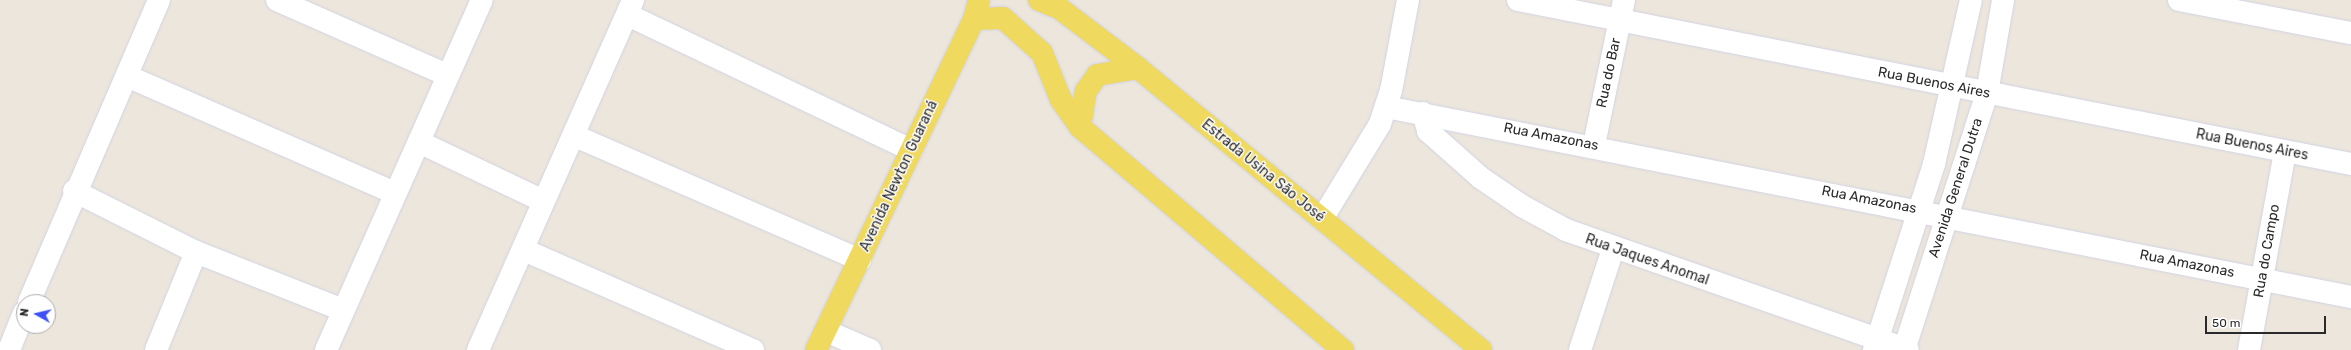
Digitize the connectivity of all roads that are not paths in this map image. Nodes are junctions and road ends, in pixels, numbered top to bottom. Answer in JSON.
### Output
{"nodes":[{"id":1,"x":159,"y":0,"type":"edge"},
{"id":2,"x":277,"y":0,"type":"edge"},
{"id":3,"x":482,"y":0,"type":"edge"},
{"id":4,"x":1039,"y":0,"type":"edge"},
{"id":5,"x":1408,"y":0,"type":"edge"},
{"id":6,"x":1518,"y":0,"type":"edge"},
{"id":7,"x":1971,"y":0,"type":"edge"},
{"id":8,"x":2003,"y":0,"type":"edge"},
{"id":9,"x":2179,"y":0,"type":"edge"},
{"id":10,"x":630,"y":7,"type":"edge"},
{"id":11,"x":976,"y":10,"type":"edge"},
{"id":12,"x":1622,"y":10,"type":"edge"},
{"id":13,"x":2351,"y":34,"type":"edge"},
{"id":14,"x":1138,"y":68,"type":"junction"},
{"id":15,"x":447,"y":75,"type":"junction"},
{"id":16,"x":127,"y":76,"type":"junction"},
{"id":17,"x":1953,"y":87,"type":"junction"},
{"id":18,"x":1987,"y":94,"type":"junction"},
{"id":19,"x":1386,"y":107,"type":"junction"},
{"id":20,"x":1423,"y":113,"type":"junction"},
{"id":21,"x":1080,"y":127,"type":"junction"},
{"id":22,"x":575,"y":136,"type":"junction"},
{"id":23,"x":419,"y":142,"type":"junction"},
{"id":24,"x":1594,"y":145,"type":"junction"},
{"id":25,"x":911,"y":150,"type":"junction"},
{"id":26,"x":2285,"y":151,"type":"junction"},
{"id":27,"x":2351,"y":164,"type":"edge"},
{"id":28,"x":74,"y":191,"type":"junction"},
{"id":29,"x":395,"y":193,"type":"junction"},
{"id":30,"x":543,"y":201,"type":"junction"},
{"id":31,"x":1920,"y":210,"type":"junction"},
{"id":32,"x":1947,"y":216,"type":"junction"},
{"id":33,"x":1322,"y":219,"type":"junction"},
{"id":34,"x":1613,"y":249,"type":"junction"},
{"id":35,"x":524,"y":250,"type":"junction"},
{"id":36,"x":196,"y":252,"type":"junction"},
{"id":37,"x":860,"y":260,"type":"junction"},
{"id":38,"x":2262,"y":279,"type":"junction"},
{"id":39,"x":32,"y":294,"type":"edge"},
{"id":40,"x":2351,"y":297,"type":"edge"},
{"id":41,"x":343,"y":310,"type":"junction"},
{"id":42,"x":826,"y":331,"type":"junction"},
{"id":43,"x":16,"y":333,"type":"edge"},
{"id":44,"x":1876,"y":345,"type":"edge"},
{"id":45,"x":9,"y":350,"type":"edge"},
{"id":46,"x":156,"y":350,"type":"edge"},
{"id":47,"x":326,"y":350,"type":"edge"},
{"id":48,"x":478,"y":350,"type":"edge"},
{"id":49,"x":753,"y":350,"type":"edge"},
{"id":50,"x":816,"y":350,"type":"edge"},
{"id":51,"x":870,"y":350,"type":"edge"},
{"id":52,"x":1343,"y":350,"type":"edge"},
{"id":53,"x":1481,"y":350,"type":"edge"},
{"id":54,"x":1580,"y":350,"type":"edge"},
{"id":55,"x":1906,"y":350,"type":"edge"},
{"id":56,"x":2249,"y":350,"type":"edge"}],
"edges":[{"from":1,"to":16,"type":"street"},
{"from":2,"to":15,"type":"street"},
{"from":3,"to":15,"type":"street"},
{"from":4,"to":14,"type":"main road","name":"Estrada Usina São José"},
{"from":5,"to":19,"type":"street"},
{"from":6,"to":12,"type":"street","name":"Rua Buenos Aires"},
{"from":7,"to":17,"type":"street","name":"Avenida General Dutra"},
{"from":8,"to":18,"type":"street","name":"Avenida General Dutra"},
{"from":9,"to":13,"type":"street"},
{"from":10,"to":22,"type":"street"},
{"from":10,"to":25,"type":"street"},
{"from":11,"to":21,"type":"main road"},
{"from":11,"to":25,"type":"main road","name":"Avenida Newton Guaraná"},
{"from":12,"to":17,"type":"street","name":"Rua Buenos Aires"},
{"from":12,"to":24,"type":"street","name":"Rua do Bar"},
{"from":14,"to":21,"type":"main road"},
{"from":14,"to":33,"type":"main road","name":"Estrada Usina São José"},
{"from":15,"to":23,"type":"street"},
{"from":16,"to":28,"type":"street"},
{"from":16,"to":29,"type":"street"},
{"from":17,"to":18,"type":"street","name":"Rua Buenos Aires"},
{"from":17,"to":31,"type":"street","name":"Avenida General Dutra"},
{"from":18,"to":26,"type":"street","name":"Rua Buenos Aires"},
{"from":18,"to":32,"type":"street","name":"Avenida General Dutra"},
{"from":19,"to":20,"type":"street","name":"Rua Amazonas"},
{"from":19,"to":33,"type":"street"},
{"from":20,"to":24,"type":"street","name":"Rua Amazonas"},
{"from":20,"to":34,"type":"street","name":"Rua Jaques Anomal"},
{"from":21,"to":52,"type":"main road"},
{"from":22,"to":30,"type":"street"},
{"from":22,"to":37,"type":"street"},
{"from":23,"to":29,"type":"street"},
{"from":23,"to":30,"type":"street"},
{"from":24,"to":31,"type":"street","name":"Rua Amazonas"},
{"from":25,"to":37,"type":"main road","name":"Avenida Newton Guaraná"},
{"from":26,"to":27,"type":"street","name":"Rua Buenos Aires"},
{"from":26,"to":38,"type":"street","name":"Rua do Campo"},
{"from":28,"to":36,"type":"street"},
{"from":28,"to":39,"type":"street"},
{"from":29,"to":41,"type":"street"},
{"from":30,"to":35,"type":"street"},
{"from":31,"to":32,"type":"street","name":"Rua Amazonas"},
{"from":31,"to":44,"type":"street","name":"Avenida General Dutra"},
{"from":32,"to":38,"type":"street","name":"Rua Amazonas"},
{"from":32,"to":55,"type":"street","name":"Avenida General Dutra"},
{"from":33,"to":53,"type":"main road","name":"Estrada Usina São José"},
{"from":34,"to":44,"type":"street","name":"Rua Jaques Anomal"},
{"from":34,"to":54,"type":"street"},
{"from":35,"to":48,"type":"street"},
{"from":35,"to":49,"type":"street"},
{"from":36,"to":41,"type":"street"},
{"from":36,"to":46,"type":"street"},
{"from":37,"to":42,"type":"main road","name":"Avenida Newton Guaraná"},
{"from":38,"to":40,"type":"street","name":"Rua Amazonas"},
{"from":38,"to":56,"type":"street","name":"Rua do Campo"},
{"from":41,"to":47,"type":"street"},
{"from":42,"to":50,"type":"main road","name":"Avenida Newton Guaraná"},
{"from":42,"to":51,"type":"street"},
{"from":43,"to":45,"type":"street"},
{"from":44,"to":55,"type":"street","name":"Rua Jaques Anomal"}]}
